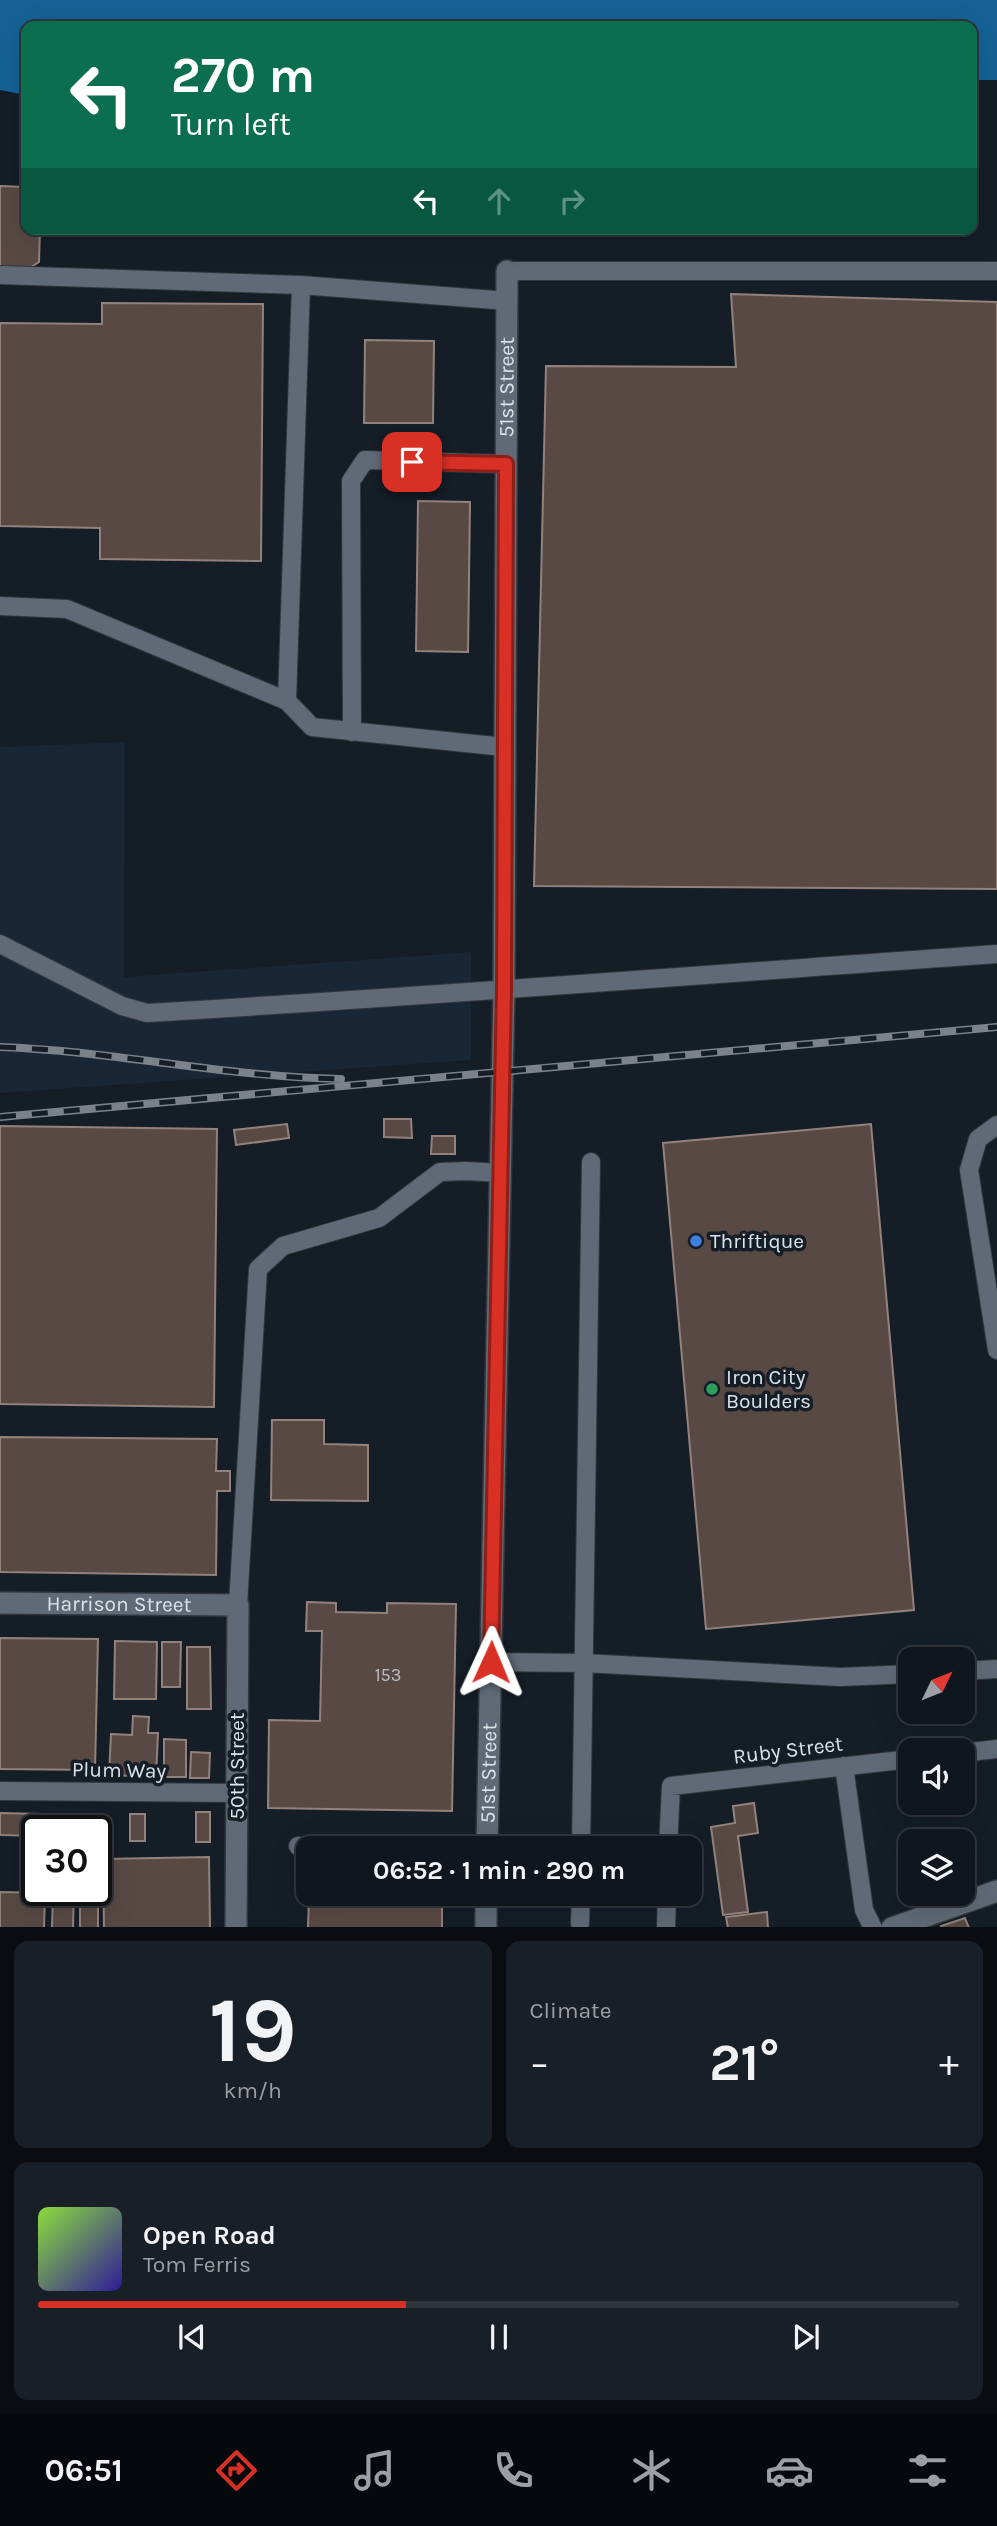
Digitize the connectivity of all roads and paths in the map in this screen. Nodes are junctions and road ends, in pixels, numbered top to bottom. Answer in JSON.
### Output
{"nodes":[{"id":1,"x":507,"y":271,"type":"joint"},
{"id":2,"x":997,"y":271,"type":"edge"},
{"id":3,"x":0,"y":275,"type":"edge"},
{"id":4,"x":301,"y":285,"type":"junction"},
{"id":5,"x":508,"y":301,"type":"junction"},
{"id":6,"x":506,"y":464,"type":"junction"},
{"id":7,"x":0,"y":606,"type":"edge"},
{"id":8,"x":286,"y":701,"type":"junction"},
{"id":9,"x":352,"y":732,"type":"junction"},
{"id":10,"x":505,"y":747,"type":"junction"},
{"id":11,"x":0,"y":944,"type":"edge"},
{"id":12,"x":997,"y":954,"type":"edge"},
{"id":13,"x":504,"y":988,"type":"junction"},
{"id":14,"x":997,"y":1125,"type":"edge"},
{"id":15,"x":591,"y":1162,"type":"dead end"},
{"id":16,"x":500,"y":1173,"type":"junction"},
{"id":17,"x":997,"y":1350,"type":"edge"},
{"id":18,"x":0,"y":1603,"type":"edge"},
{"id":19,"x":238,"y":1605,"type":"junction"},
{"id":20,"x":491,"y":1662,"type":"junction"},
{"id":21,"x":584,"y":1663,"type":"junction"},
{"id":22,"x":997,"y":1669,"type":"edge"},
{"id":23,"x":975,"y":1670,"type":"edge"},
{"id":24,"x":898,"y":1675,"type":"edge"},
{"id":25,"x":997,"y":1749,"type":"edge"},
{"id":26,"x":975,"y":1752,"type":"edge"},
{"id":27,"x":898,"y":1760,"type":"edge"},
{"id":28,"x":844,"y":1766,"type":"junction"},
{"id":29,"x":0,"y":1791,"type":"edge"},
{"id":30,"x":237,"y":1793,"type":"junction"},
{"id":31,"x":486,"y":1836,"type":"edge"},
{"id":32,"x":582,"y":1836,"type":"edge"},
{"id":33,"x":669,"y":1836,"type":"edge"},
{"id":34,"x":997,"y":1891,"type":"edge"},
{"id":35,"x":486,"y":1906,"type":"edge"},
{"id":36,"x":581,"y":1906,"type":"edge"},
{"id":37,"x":667,"y":1906,"type":"edge"},
{"id":38,"x":580,"y":1923,"type":"dead end"},
{"id":39,"x":236,"y":1927,"type":"edge"},
{"id":40,"x":486,"y":1927,"type":"edge"},
{"id":41,"x":666,"y":1927,"type":"edge"},
{"id":42,"x":873,"y":1927,"type":"edge"},
{"id":43,"x":892,"y":1927,"type":"edge"}],
"edges":[{"from":1,"to":2,"type":"lane"},
{"from":1,"to":5,"type":"street","name":"51st Street"},
{"from":3,"to":4,"type":"lane"},
{"from":4,"to":5,"type":"lane"},
{"from":4,"to":8,"type":"lane"},
{"from":5,"to":6,"type":"street","name":"51st Street"},
{"from":6,"to":9,"type":"lane"},
{"from":6,"to":10,"type":"street","name":"51st Street"},
{"from":7,"to":8,"type":"lane"},
{"from":8,"to":9,"type":"lane"},
{"from":9,"to":10,"type":"lane"},
{"from":10,"to":13,"type":"street","name":"51st Street"},
{"from":11,"to":13,"type":"lane"},
{"from":12,"to":13,"type":"lane"},
{"from":13,"to":16,"type":"street","name":"51st Street"},
{"from":14,"to":17,"type":"lane"},
{"from":15,"to":21,"type":"lane"},
{"from":16,"to":19,"type":"lane"},
{"from":16,"to":20,"type":"street","name":"51st Street"},
{"from":18,"to":19,"type":"street","name":"Harrison Street"},
{"from":19,"to":30,"type":"street","name":"50th Street"},
{"from":20,"to":21,"type":"lane"},
{"from":20,"to":31,"type":"street","name":"51st Street"},
{"from":21,"to":24,"type":"lane"},
{"from":21,"to":32,"type":"lane"},
{"from":22,"to":23,"type":"lane"},
{"from":25,"to":26,"type":"lane"},
{"from":27,"to":28,"type":"lane","name":"Ruby Street"},
{"from":28,"to":33,"type":"lane","name":"Ruby Street"},
{"from":28,"to":42,"type":"lane"},
{"from":29,"to":30,"type":"lane","name":"Plum Way"},
{"from":30,"to":39,"type":"street","name":"50th Street"},
{"from":34,"to":43,"type":"street"},
{"from":35,"to":40,"type":"street"},
{"from":36,"to":38,"type":"lane"},
{"from":37,"to":41,"type":"lane"}]}
